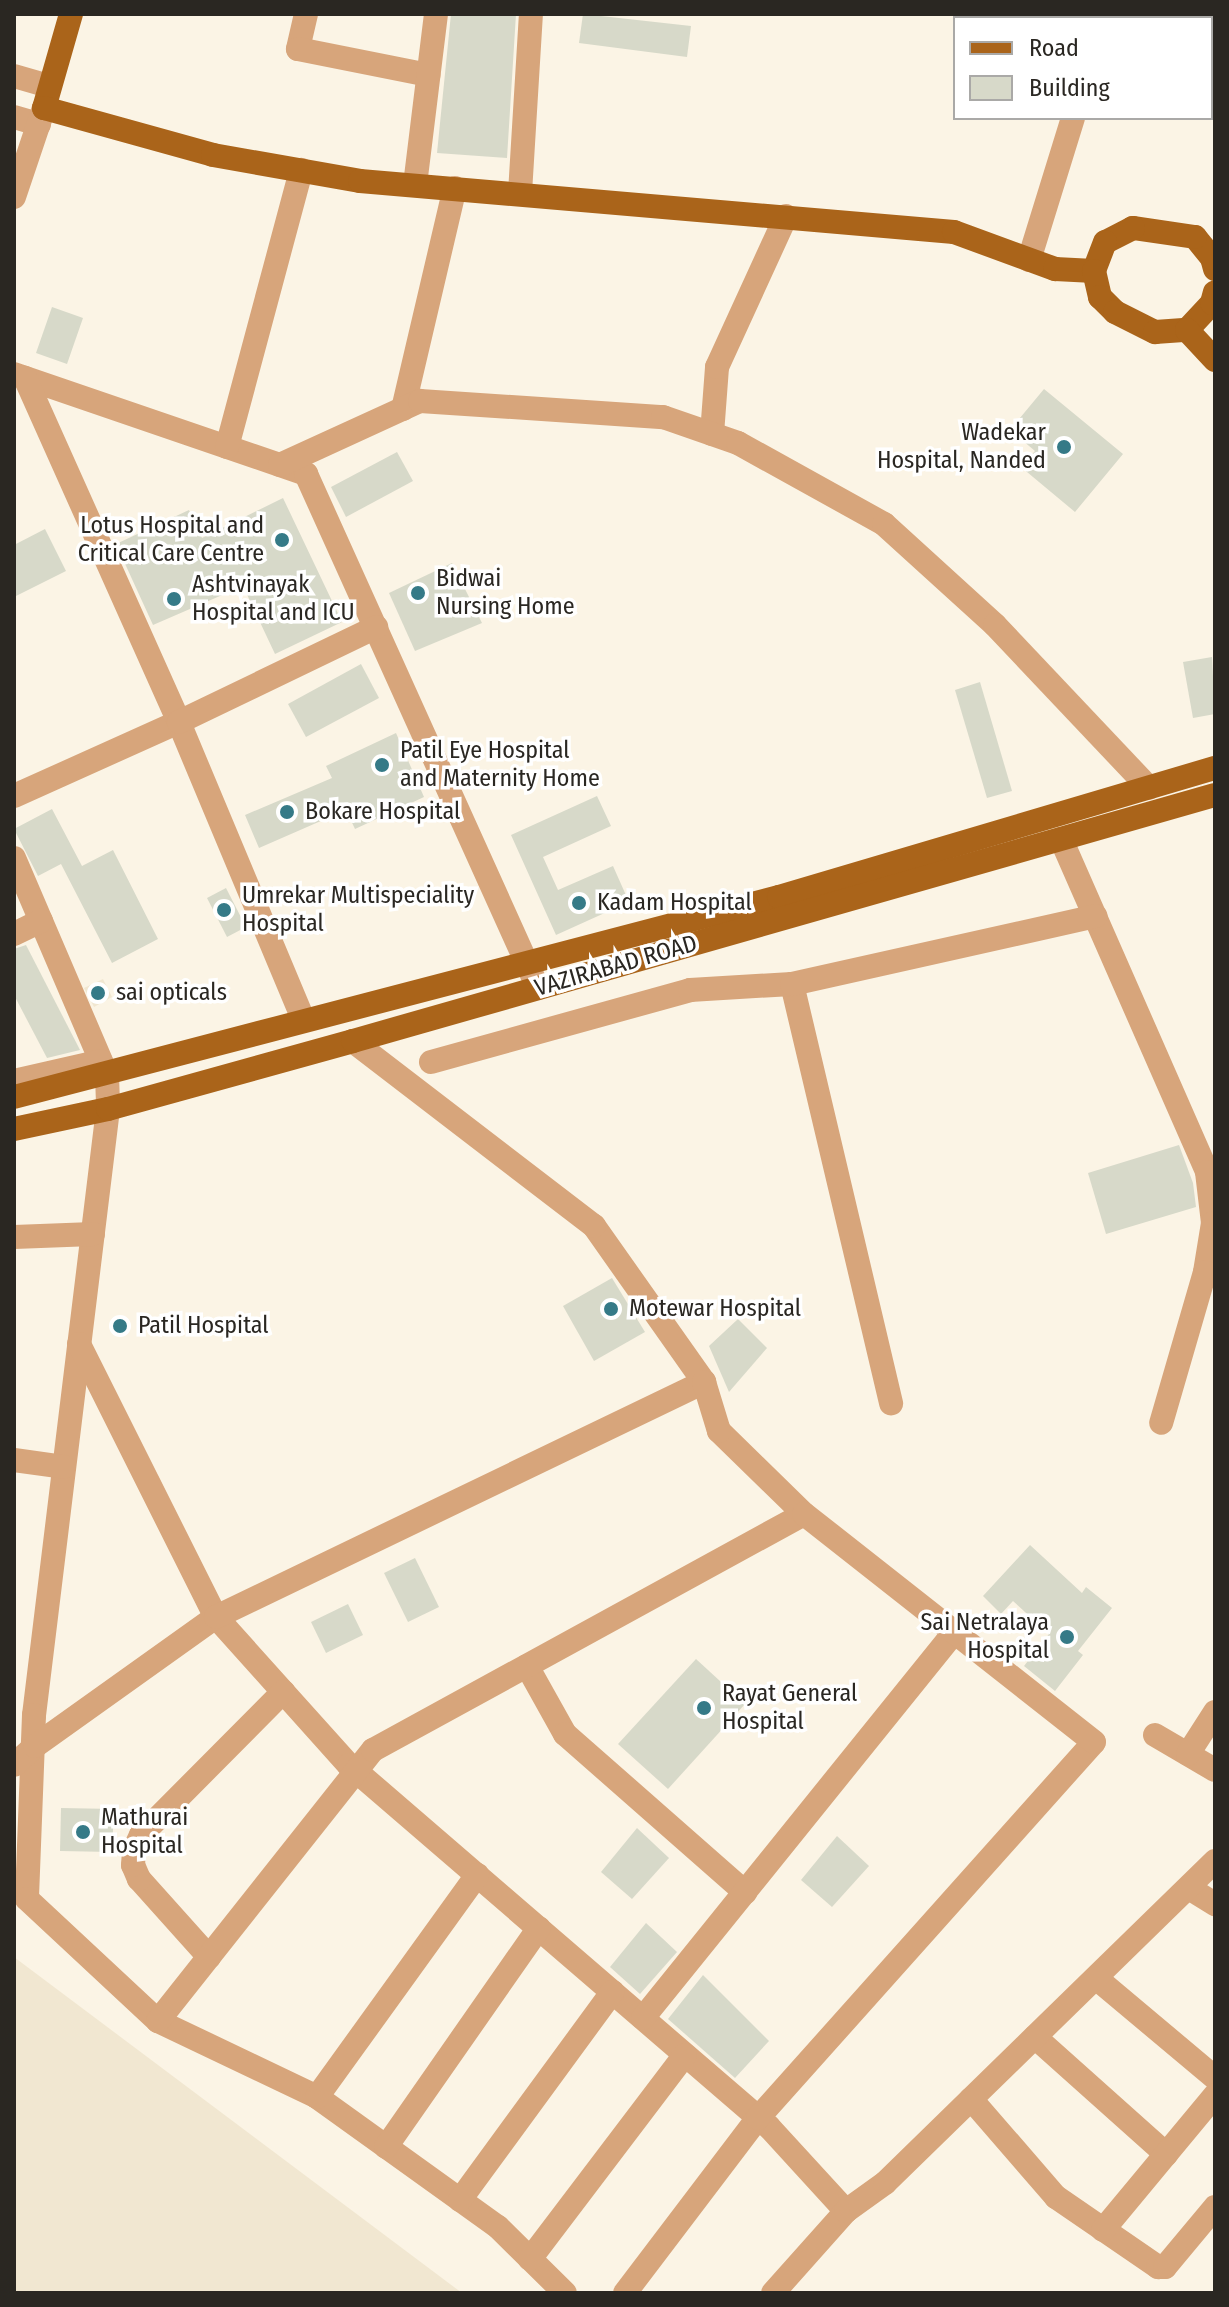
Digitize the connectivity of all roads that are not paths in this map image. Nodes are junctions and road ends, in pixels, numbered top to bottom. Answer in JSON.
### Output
{"nodes":[{"id":1,"x":71,"y":14,"type":"edge"},
{"id":2,"x":306,"y":14,"type":"edge"},
{"id":3,"x":436,"y":14,"type":"edge"},
{"id":4,"x":531,"y":14,"type":"edge"},
{"id":5,"x":428,"y":75,"type":"junction"},
{"id":6,"x":14,"y":76,"type":"edge"},
{"id":7,"x":44,"y":106,"type":"junction"},
{"id":8,"x":14,"y":117,"type":"edge"},
{"id":9,"x":1072,"y":120,"type":"edge"},
{"id":10,"x":301,"y":170,"type":"junction"},
{"id":11,"x":415,"y":185,"type":"junction"},
{"id":12,"x":455,"y":188,"type":"junction"},
{"id":13,"x":520,"y":193,"type":"junction"},
{"id":14,"x":14,"y":197,"type":"edge"},
{"id":15,"x":786,"y":216,"type":"junction"},
{"id":16,"x":1029,"y":260,"type":"junction"},
{"id":17,"x":1214,"y":261,"type":"edge"},
{"id":18,"x":1094,"y":271,"type":"junction"},
{"id":19,"x":1215,"y":292,"type":"edge"},
{"id":20,"x":1187,"y":330,"type":"junction"},
{"id":21,"x":1215,"y":360,"type":"edge"},
{"id":22,"x":19,"y":376,"type":"edge"},
{"id":23,"x":403,"y":409,"type":"junction"},
{"id":24,"x":712,"y":434,"type":"junction"},
{"id":25,"x":227,"y":447,"type":"junction"},
{"id":26,"x":280,"y":465,"type":"junction"},
{"id":27,"x":376,"y":627,"type":"junction"},
{"id":28,"x":179,"y":722,"type":"junction"},
{"id":29,"x":1215,"y":768,"type":"edge"},
{"id":30,"x":1149,"y":788,"type":"junction"},
{"id":31,"x":1215,"y":795,"type":"edge"},
{"id":32,"x":14,"y":796,"type":"edge"},
{"id":33,"x":1061,"y":839,"type":"junction"},
{"id":34,"x":14,"y":858,"type":"edge"},
{"id":35,"x":1095,"y":916,"type":"junction"},
{"id":36,"x":41,"y":921,"type":"junction"},
{"id":37,"x":14,"y":934,"type":"edge"},
{"id":38,"x":528,"y":962,"type":"junction"},
{"id":39,"x":792,"y":984,"type":"junction"},
{"id":40,"x":538,"y":988,"type":"junction"},
{"id":41,"x":303,"y":1019,"type":"junction"},
{"id":42,"x":353,"y":1041,"type":"junction"},
{"id":43,"x":212,"y":1044,"type":"junction"},
{"id":44,"x":431,"y":1062,"type":"dead end"},
{"id":45,"x":104,"y":1068,"type":"junction"},
{"id":46,"x":221,"y":1078,"type":"junction"},
{"id":47,"x":14,"y":1081,"type":"edge"},
{"id":48,"x":14,"y":1097,"type":"edge"},
{"id":49,"x":108,"y":1109,"type":"junction"},
{"id":50,"x":14,"y":1129,"type":"edge"},
{"id":51,"x":93,"y":1234,"type":"junction"},
{"id":52,"x":14,"y":1237,"type":"edge"},
{"id":53,"x":79,"y":1344,"type":"junction"},
{"id":54,"x":704,"y":1382,"type":"junction"},
{"id":55,"x":891,"y":1403,"type":"dead end"},
{"id":56,"x":1161,"y":1423,"type":"dead end"},
{"id":57,"x":14,"y":1460,"type":"edge"},
{"id":58,"x":64,"y":1467,"type":"junction"},
{"id":59,"x":804,"y":1514,"type":"junction"},
{"id":60,"x":216,"y":1617,"type":"junction"},
{"id":61,"x":954,"y":1632,"type":"junction"},
{"id":62,"x":527,"y":1666,"type":"junction"},
{"id":63,"x":283,"y":1692,"type":"junction"},
{"id":64,"x":1215,"y":1712,"type":"edge"},
{"id":65,"x":1155,"y":1735,"type":"dead end"},
{"id":66,"x":35,"y":1746,"type":"junction"},
{"id":67,"x":1188,"y":1754,"type":"junction"},
{"id":68,"x":14,"y":1765,"type":"edge"},
{"id":69,"x":1215,"y":1770,"type":"edge"},
{"id":70,"x":358,"y":1772,"type":"junction"},
{"id":71,"x":1215,"y":1861,"type":"edge"},
{"id":72,"x":477,"y":1875,"type":"junction"},
{"id":73,"x":1189,"y":1888,"type":"junction"},
{"id":74,"x":745,"y":1892,"type":"junction"},
{"id":75,"x":1215,"y":1904,"type":"edge"},
{"id":76,"x":539,"y":1928,"type":"junction"},
{"id":77,"x":209,"y":1957,"type":"junction"},
{"id":78,"x":1096,"y":1978,"type":"junction"},
{"id":79,"x":612,"y":1992,"type":"junction"},
{"id":80,"x":643,"y":2018,"type":"junction"},
{"id":81,"x":158,"y":2021,"type":"junction"},
{"id":82,"x":1035,"y":2037,"type":"junction"},
{"id":83,"x":685,"y":2055,"type":"junction"},
{"id":84,"x":1215,"y":2078,"type":"edge"},
{"id":85,"x":1215,"y":2095,"type":"edge"},
{"id":86,"x":317,"y":2097,"type":"junction"},
{"id":87,"x":971,"y":2099,"type":"junction"},
{"id":88,"x":758,"y":2118,"type":"junction"},
{"id":89,"x":386,"y":2147,"type":"junction"},
{"id":90,"x":1166,"y":2154,"type":"junction"},
{"id":91,"x":460,"y":2200,"type":"junction"},
{"id":92,"x":1215,"y":2207,"type":"edge"},
{"id":93,"x":846,"y":2211,"type":"junction"},
{"id":94,"x":1103,"y":2230,"type":"junction"},
{"id":95,"x":530,"y":2259,"type":"junction"},
{"id":96,"x":565,"y":2293,"type":"edge"},
{"id":97,"x":625,"y":2293,"type":"edge"},
{"id":98,"x":773,"y":2293,"type":"edge"}],
"edges":[{"from":1,"to":7,"type":"main road"},
{"from":2,"to":5,"type":"street"},
{"from":3,"to":5,"type":"street"},
{"from":4,"to":13,"type":"street"},
{"from":5,"to":11,"type":"street"},
{"from":6,"to":7,"type":"street"},
{"from":7,"to":8,"type":"street"},
{"from":7,"to":10,"type":"main road"},
{"from":7,"to":14,"type":"street"},
{"from":9,"to":16,"type":"street"},
{"from":10,"to":11,"type":"main road"},
{"from":10,"to":25,"type":"street"},
{"from":11,"to":12,"type":"main road"},
{"from":12,"to":13,"type":"main road"},
{"from":12,"to":23,"type":"street"},
{"from":13,"to":15,"type":"main road"},
{"from":15,"to":16,"type":"main road"},
{"from":15,"to":24,"type":"street"},
{"from":16,"to":18,"type":"main road"},
{"from":17,"to":18,"type":"main road"},
{"from":18,"to":20,"type":"main road"},
{"from":19,"to":20,"type":"main road"},
{"from":20,"to":21,"type":"main road"},
{"from":22,"to":25,"type":"street"},
{"from":22,"to":28,"type":"street"},
{"from":23,"to":24,"type":"street"},
{"from":23,"to":26,"type":"street"},
{"from":24,"to":30,"type":"street"},
{"from":25,"to":26,"type":"street"},
{"from":26,"to":27,"type":"street"},
{"from":27,"to":28,"type":"street"},
{"from":27,"to":38,"type":"street"},
{"from":28,"to":32,"type":"street"},
{"from":28,"to":41,"type":"street"},
{"from":29,"to":30,"type":"main road","name":"VAZIRABAD ROAD"},
{"from":30,"to":38,"type":"main road","name":"VAZIRABAD ROAD"},
{"from":31,"to":33,"type":"main road","name":"VAZIRABAD ROAD"},
{"from":33,"to":35,"type":"street"},
{"from":33,"to":40,"type":"main road","name":"VAZIRABAD ROAD"},
{"from":34,"to":36,"type":"street"},
{"from":35,"to":39,"type":"street"},
{"from":35,"to":56,"type":"street"},
{"from":36,"to":37,"type":"street"},
{"from":36,"to":45,"type":"street"},
{"from":38,"to":40,"type":"street"},
{"from":38,"to":41,"type":"main road","name":"VAZIRABAD ROAD"},
{"from":39,"to":44,"type":"street"},
{"from":39,"to":55,"type":"street"},
{"from":40,"to":42,"type":"main road","name":"VAZIRABAD ROAD"},
{"from":41,"to":43,"type":"main road","name":"VAZIRABAD ROAD"},
{"from":42,"to":46,"type":"main road","name":"VAZIRABAD ROAD"},
{"from":42,"to":54,"type":"street"},
{"from":43,"to":45,"type":"main road","name":"VAZIRABAD ROAD"},
{"from":43,"to":46,"type":"main road"},
{"from":45,"to":47,"type":"street"},
{"from":45,"to":48,"type":"main road","name":"VAZIRABAD ROAD"},
{"from":45,"to":49,"type":"street"},
{"from":46,"to":49,"type":"main road","name":"VAZIRABAD ROAD"},
{"from":49,"to":50,"type":"main road","name":"VAZIRABAD ROAD"},
{"from":49,"to":51,"type":"street"},
{"from":51,"to":52,"type":"street"},
{"from":51,"to":53,"type":"street"},
{"from":53,"to":58,"type":"street"},
{"from":53,"to":60,"type":"street"},
{"from":54,"to":59,"type":"street"},
{"from":54,"to":60,"type":"street"},
{"from":57,"to":58,"type":"street"},
{"from":58,"to":66,"type":"street"},
{"from":59,"to":61,"type":"street"},
{"from":59,"to":62,"type":"street"},
{"from":60,"to":63,"type":"street"},
{"from":60,"to":66,"type":"street"},
{"from":61,"to":74,"type":"street"},
{"from":61,"to":88,"type":"street"},
{"from":62,"to":70,"type":"street"},
{"from":62,"to":74,"type":"street"},
{"from":63,"to":70,"type":"street"},
{"from":63,"to":77,"type":"street"},
{"from":64,"to":67,"type":"street"},
{"from":65,"to":67,"type":"street"},
{"from":66,"to":68,"type":"street"},
{"from":66,"to":81,"type":"street"},
{"from":67,"to":69,"type":"street"},
{"from":70,"to":72,"type":"street"},
{"from":70,"to":77,"type":"street"},
{"from":71,"to":73,"type":"street"},
{"from":72,"to":76,"type":"street"},
{"from":72,"to":86,"type":"street"},
{"from":73,"to":75,"type":"street"},
{"from":73,"to":78,"type":"street"},
{"from":74,"to":80,"type":"street"},
{"from":76,"to":79,"type":"street"},
{"from":76,"to":89,"type":"street"},
{"from":77,"to":81,"type":"street"},
{"from":78,"to":82,"type":"street"},
{"from":78,"to":84,"type":"street"},
{"from":79,"to":80,"type":"street"},
{"from":79,"to":91,"type":"street"},
{"from":80,"to":83,"type":"street"},
{"from":81,"to":86,"type":"street"},
{"from":82,"to":87,"type":"street"},
{"from":82,"to":90,"type":"street"},
{"from":83,"to":88,"type":"street"},
{"from":83,"to":95,"type":"street"},
{"from":85,"to":90,"type":"street"},
{"from":86,"to":89,"type":"street"},
{"from":87,"to":93,"type":"street"},
{"from":87,"to":94,"type":"street"},
{"from":88,"to":93,"type":"street"},
{"from":88,"to":97,"type":"street"},
{"from":89,"to":91,"type":"street"},
{"from":90,"to":94,"type":"street"},
{"from":91,"to":95,"type":"street"},
{"from":92,"to":94,"type":"street"},
{"from":93,"to":98,"type":"street"},
{"from":95,"to":96,"type":"street"}]}
